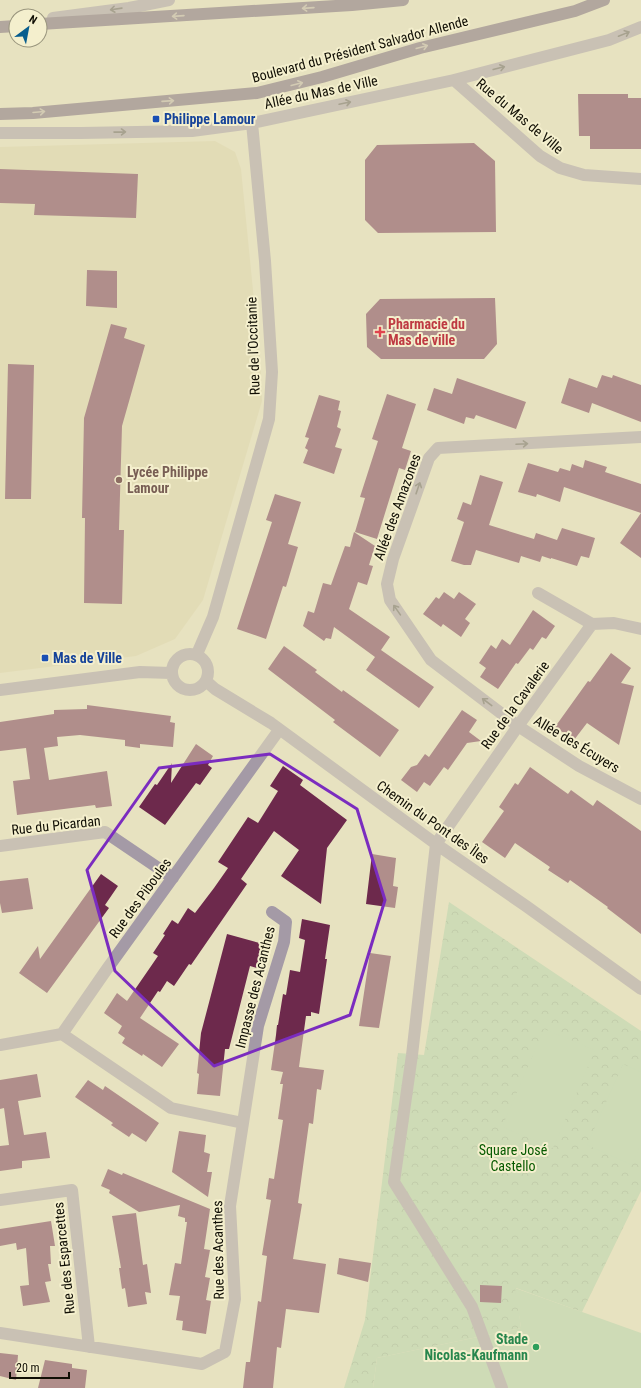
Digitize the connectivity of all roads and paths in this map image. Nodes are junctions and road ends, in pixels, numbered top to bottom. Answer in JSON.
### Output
{"nodes":[{"id":1,"x":169,"y":0,"type":"edge"},
{"id":2,"x":403,"y":0,"type":"edge"},
{"id":3,"x":604,"y":0,"type":"edge"},
{"id":4,"x":48,"y":19,"type":"edge"},
{"id":5,"x":48,"y":24,"type":"edge"},
{"id":6,"x":641,"y":27,"type":"edge"},
{"id":7,"x":454,"y":80,"type":"junction"},
{"id":8,"x":0,"y":114,"type":"edge"},
{"id":9,"x":252,"y":123,"type":"junction"},
{"id":10,"x":0,"y":133,"type":"edge"},
{"id":11,"x":641,"y":179,"type":"edge"},
{"id":12,"x":641,"y":437,"type":"edge"},
{"id":13,"x":538,"y":593,"type":"dead end"},
{"id":14,"x":592,"y":624,"type":"junction"},
{"id":15,"x":641,"y":629,"type":"edge"},
{"id":16,"x":197,"y":654,"type":"junction"},
{"id":17,"x":171,"y":673,"type":"junction"},
{"id":18,"x":206,"y":681,"type":"junction"},
{"id":19,"x":0,"y":690,"type":"edge"},
{"id":20,"x":518,"y":726,"type":"junction"},
{"id":21,"x":279,"y":730,"type":"junction"},
{"id":22,"x":641,"y":799,"type":"edge"},
{"id":23,"x":436,"y":844,"type":"junction"},
{"id":24,"x":0,"y":846,"type":"edge"},
{"id":25,"x":173,"y":878,"type":"junction"},
{"id":26,"x":272,"y":912,"type":"dead end"},
{"id":27,"x":641,"y":989,"type":"edge"},
{"id":28,"x":62,"y":1034,"type":"junction"},
{"id":29,"x":0,"y":1045,"type":"edge"},
{"id":30,"x":243,"y":1123,"type":"junction"},
{"id":31,"x":0,"y":1200,"type":"edge"},
{"id":32,"x":0,"y":1334,"type":"edge"},
{"id":33,"x":89,"y":1347,"type":"junction"},
{"id":34,"x":502,"y":1388,"type":"edge"}],
"edges":[{"from":1,"to":4,"type":"street","one_way":true},
{"from":2,"to":5,"type":"main road","one_way":true},
{"from":8,"to":3,"type":"main road","name":"Boulevard du Président Salvador Allende","one_way":true},
{"from":7,"to":6,"type":"street","name":"Allée du Mas de Ville","one_way":true},
{"from":9,"to":7,"type":"street","name":"Allée du Mas de Ville","one_way":true},
{"from":7,"to":11,"type":"street","name":"Rue du Mas de Ville"},
{"from":10,"to":9,"type":"street","name":"Allée du Mas de Ville","one_way":true},
{"from":9,"to":16,"type":"street","name":"Rue de l'Occitanie"},
{"from":20,"to":12,"type":"street","name":"Allée des Amazones","one_way":true},
{"from":13,"to":14,"type":"street"},
{"from":14,"to":15,"type":"street"},
{"from":14,"to":20,"type":"street","name":"Rue de la Cavalerie"},
{"from":16,"to":17,"type":"street"},
{"from":16,"to":18,"type":"street"},
{"from":17,"to":18,"type":"street"},
{"from":17,"to":19,"type":"street"},
{"from":18,"to":21,"type":"street","name":"Chemin du Pont des Îles"},
{"from":20,"to":22,"type":"street","name":"Allée des Écuyers"},
{"from":20,"to":23,"type":"street","name":"Rue de la Cavalerie"},
{"from":21,"to":23,"type":"street","name":"Chemin du Pont des Îles"},
{"from":21,"to":25,"type":"street","name":"Rue des Piboules"},
{"from":23,"to":27,"type":"street","name":"Chemin du Pont des Îles"},
{"from":23,"to":34,"type":"street"},
{"from":24,"to":25,"type":"street","name":"Rue du Picardan"},
{"from":25,"to":28,"type":"street","name":"Rue des Piboules"},
{"from":26,"to":30,"type":"street","name":"Impasse des Acanthes"},
{"from":28,"to":29,"type":"street"},
{"from":28,"to":30,"type":"street"},
{"from":30,"to":33,"type":"street","name":"Rue des Acanthes"},
{"from":31,"to":33,"type":"street","name":"Rue des Esparcettes"},
{"from":32,"to":33,"type":"street","name":"Rue des Acanthes"}]}
